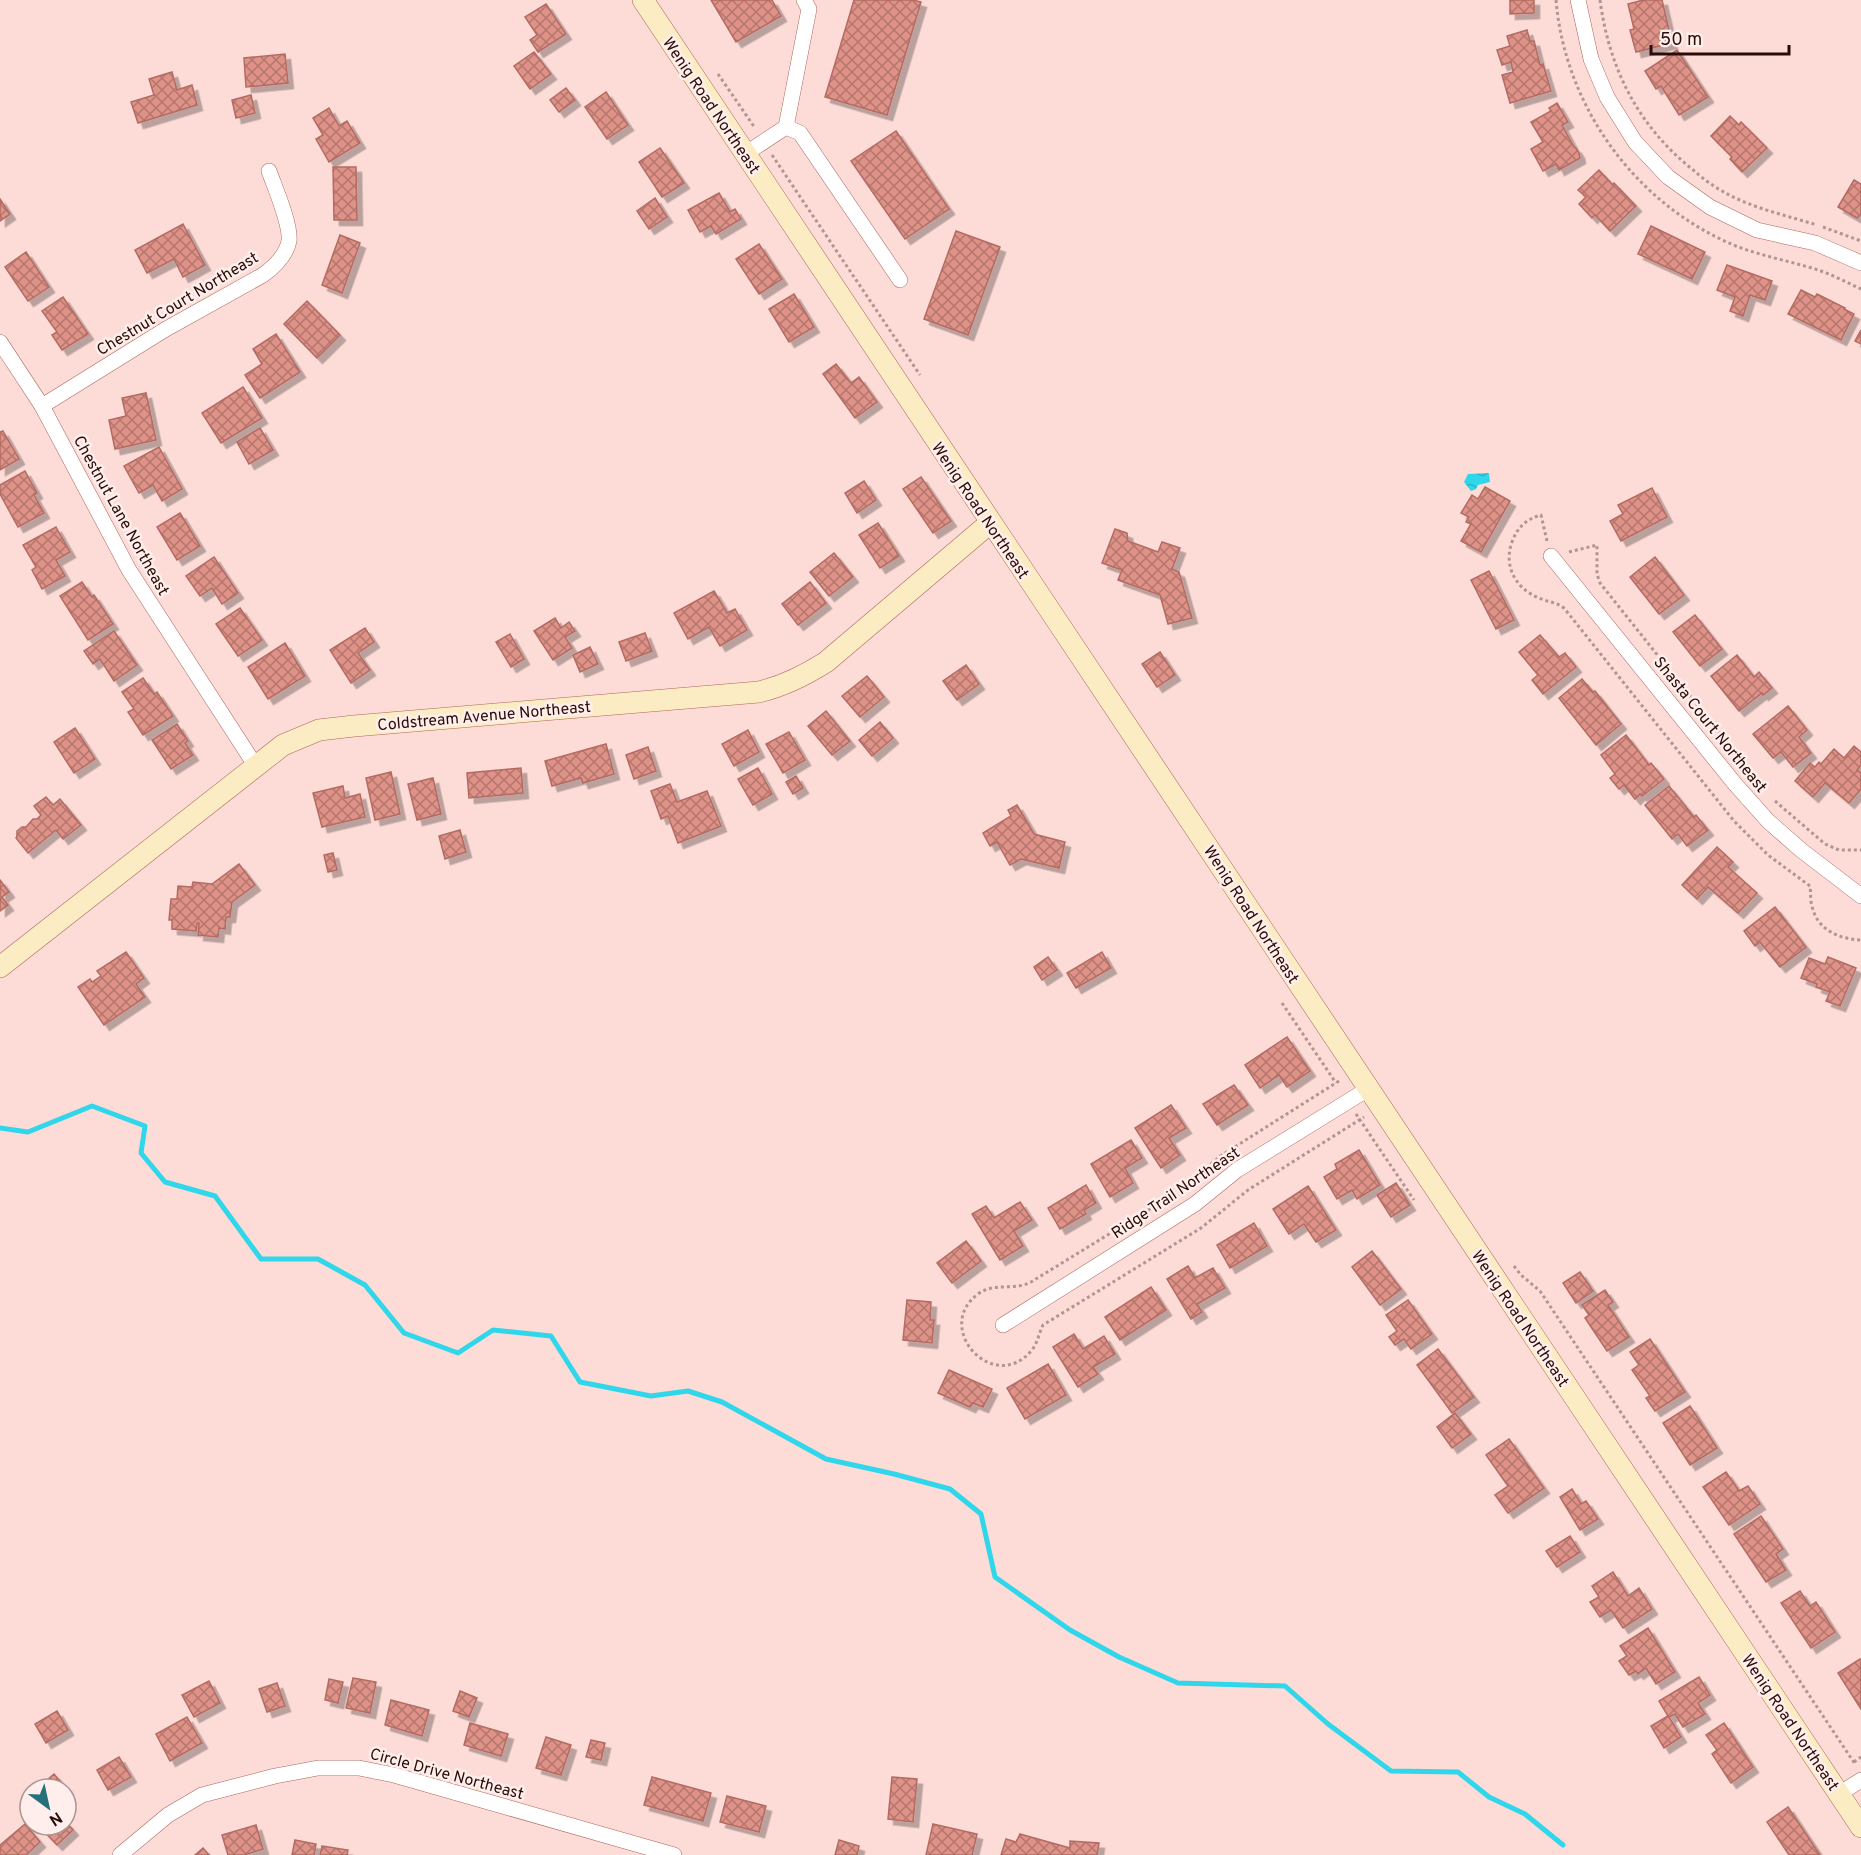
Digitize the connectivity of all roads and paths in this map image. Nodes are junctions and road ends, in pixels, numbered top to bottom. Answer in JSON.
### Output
{"nodes":[{"id":1,"x":643,"y":0,"type":"edge"},
{"id":2,"x":804,"y":0,"type":"edge"},
{"id":3,"x":1578,"y":0,"type":"edge"},
{"id":4,"x":1600,"y":0,"type":"edge"},
{"id":5,"x":786,"y":127,"type":"junction"},
{"id":6,"x":770,"y":152,"type":"dead end"},
{"id":7,"x":745,"y":154,"type":"junction"},
{"id":8,"x":269,"y":171,"type":"dead end"},
{"id":9,"x":1861,"y":241,"type":"edge"},
{"id":10,"x":1861,"y":263,"type":"edge"},
{"id":11,"x":900,"y":280,"type":"dead end"},
{"id":12,"x":0,"y":342,"type":"edge"},
{"id":13,"x":920,"y":375,"type":"dead end"},
{"id":14,"x":42,"y":406,"type":"junction"},
{"id":15,"x":990,"y":523,"type":"junction"},
{"id":16,"x":1551,"y":556,"type":"junction"},
{"id":17,"x":255,"y":765,"type":"junction"},
{"id":18,"x":1765,"y":791,"type":"dead end"},
{"id":19,"x":1772,"y":799,"type":"dead end"},
{"id":20,"x":1861,"y":850,"type":"edge"},
{"id":21,"x":1861,"y":896,"type":"edge"},
{"id":22,"x":1861,"y":940,"type":"edge"},
{"id":23,"x":0,"y":967,"type":"edge"},
{"id":24,"x":1282,"y":1003,"type":"dead end"},
{"id":25,"x":1336,"y":1083,"type":"dead end"},
{"id":26,"x":1368,"y":1089,"type":"junction"},
{"id":27,"x":1356,"y":1113,"type":"dead end"},
{"id":28,"x":1414,"y":1200,"type":"dead end"},
{"id":29,"x":1515,"y":1266,"type":"dead end"},
{"id":30,"x":1003,"y":1325,"type":"dead end"},
{"id":31,"x":1861,"y":1757,"type":"edge"},
{"id":32,"x":1854,"y":1762,"type":"junction"},
{"id":33,"x":1859,"y":1774,"type":"edge"},
{"id":34,"x":1839,"y":1794,"type":"junction"},
{"id":35,"x":1861,"y":1827,"type":"edge"},
{"id":36,"x":120,"y":1855,"type":"edge"},
{"id":37,"x":674,"y":1855,"type":"edge"}],
"edges":[{"from":1,"to":7,"type":"street","name":"Wenig Road Northeast"},
{"from":2,"to":5,"type":"street"},
{"from":3,"to":10,"type":"street"},
{"from":4,"to":9,"type":"path"},
{"from":5,"to":7,"type":"street"},
{"from":5,"to":11,"type":"street"},
{"from":6,"to":13,"type":"path"},
{"from":7,"to":15,"type":"street","name":"Wenig Road Northeast"},
{"from":8,"to":14,"type":"street","name":"Chestnut Court Northeast"},
{"from":12,"to":14,"type":"street","name":"Chestnut Lane Northeast"},
{"from":14,"to":17,"type":"street","name":"Chestnut Lane Northeast"},
{"from":15,"to":17,"type":"street","name":"Coldstream Avenue Northeast"},
{"from":15,"to":26,"type":"street","name":"Wenig Road Northeast"},
{"from":16,"to":18,"type":"path"},
{"from":16,"to":21,"type":"street","name":"Shasta Court Northeast"},
{"from":16,"to":22,"type":"path"},
{"from":17,"to":23,"type":"street","name":"Coldstream Avenue Northeast"},
{"from":19,"to":20,"type":"path"},
{"from":24,"to":25,"type":"path"},
{"from":26,"to":30,"type":"street","name":"Ridge Trail Northeast"},
{"from":26,"to":34,"type":"street","name":"Wenig Road Northeast"},
{"from":27,"to":28,"type":"path"},
{"from":29,"to":32,"type":"path"},
{"from":31,"to":32,"type":"path"},
{"from":32,"to":33,"type":"path"},
{"from":33,"to":34,"type":"street"},
{"from":34,"to":35,"type":"street","name":"Wenig Road Northeast"},
{"from":36,"to":37,"type":"street","name":"Circle Drive Northeast"}]}
